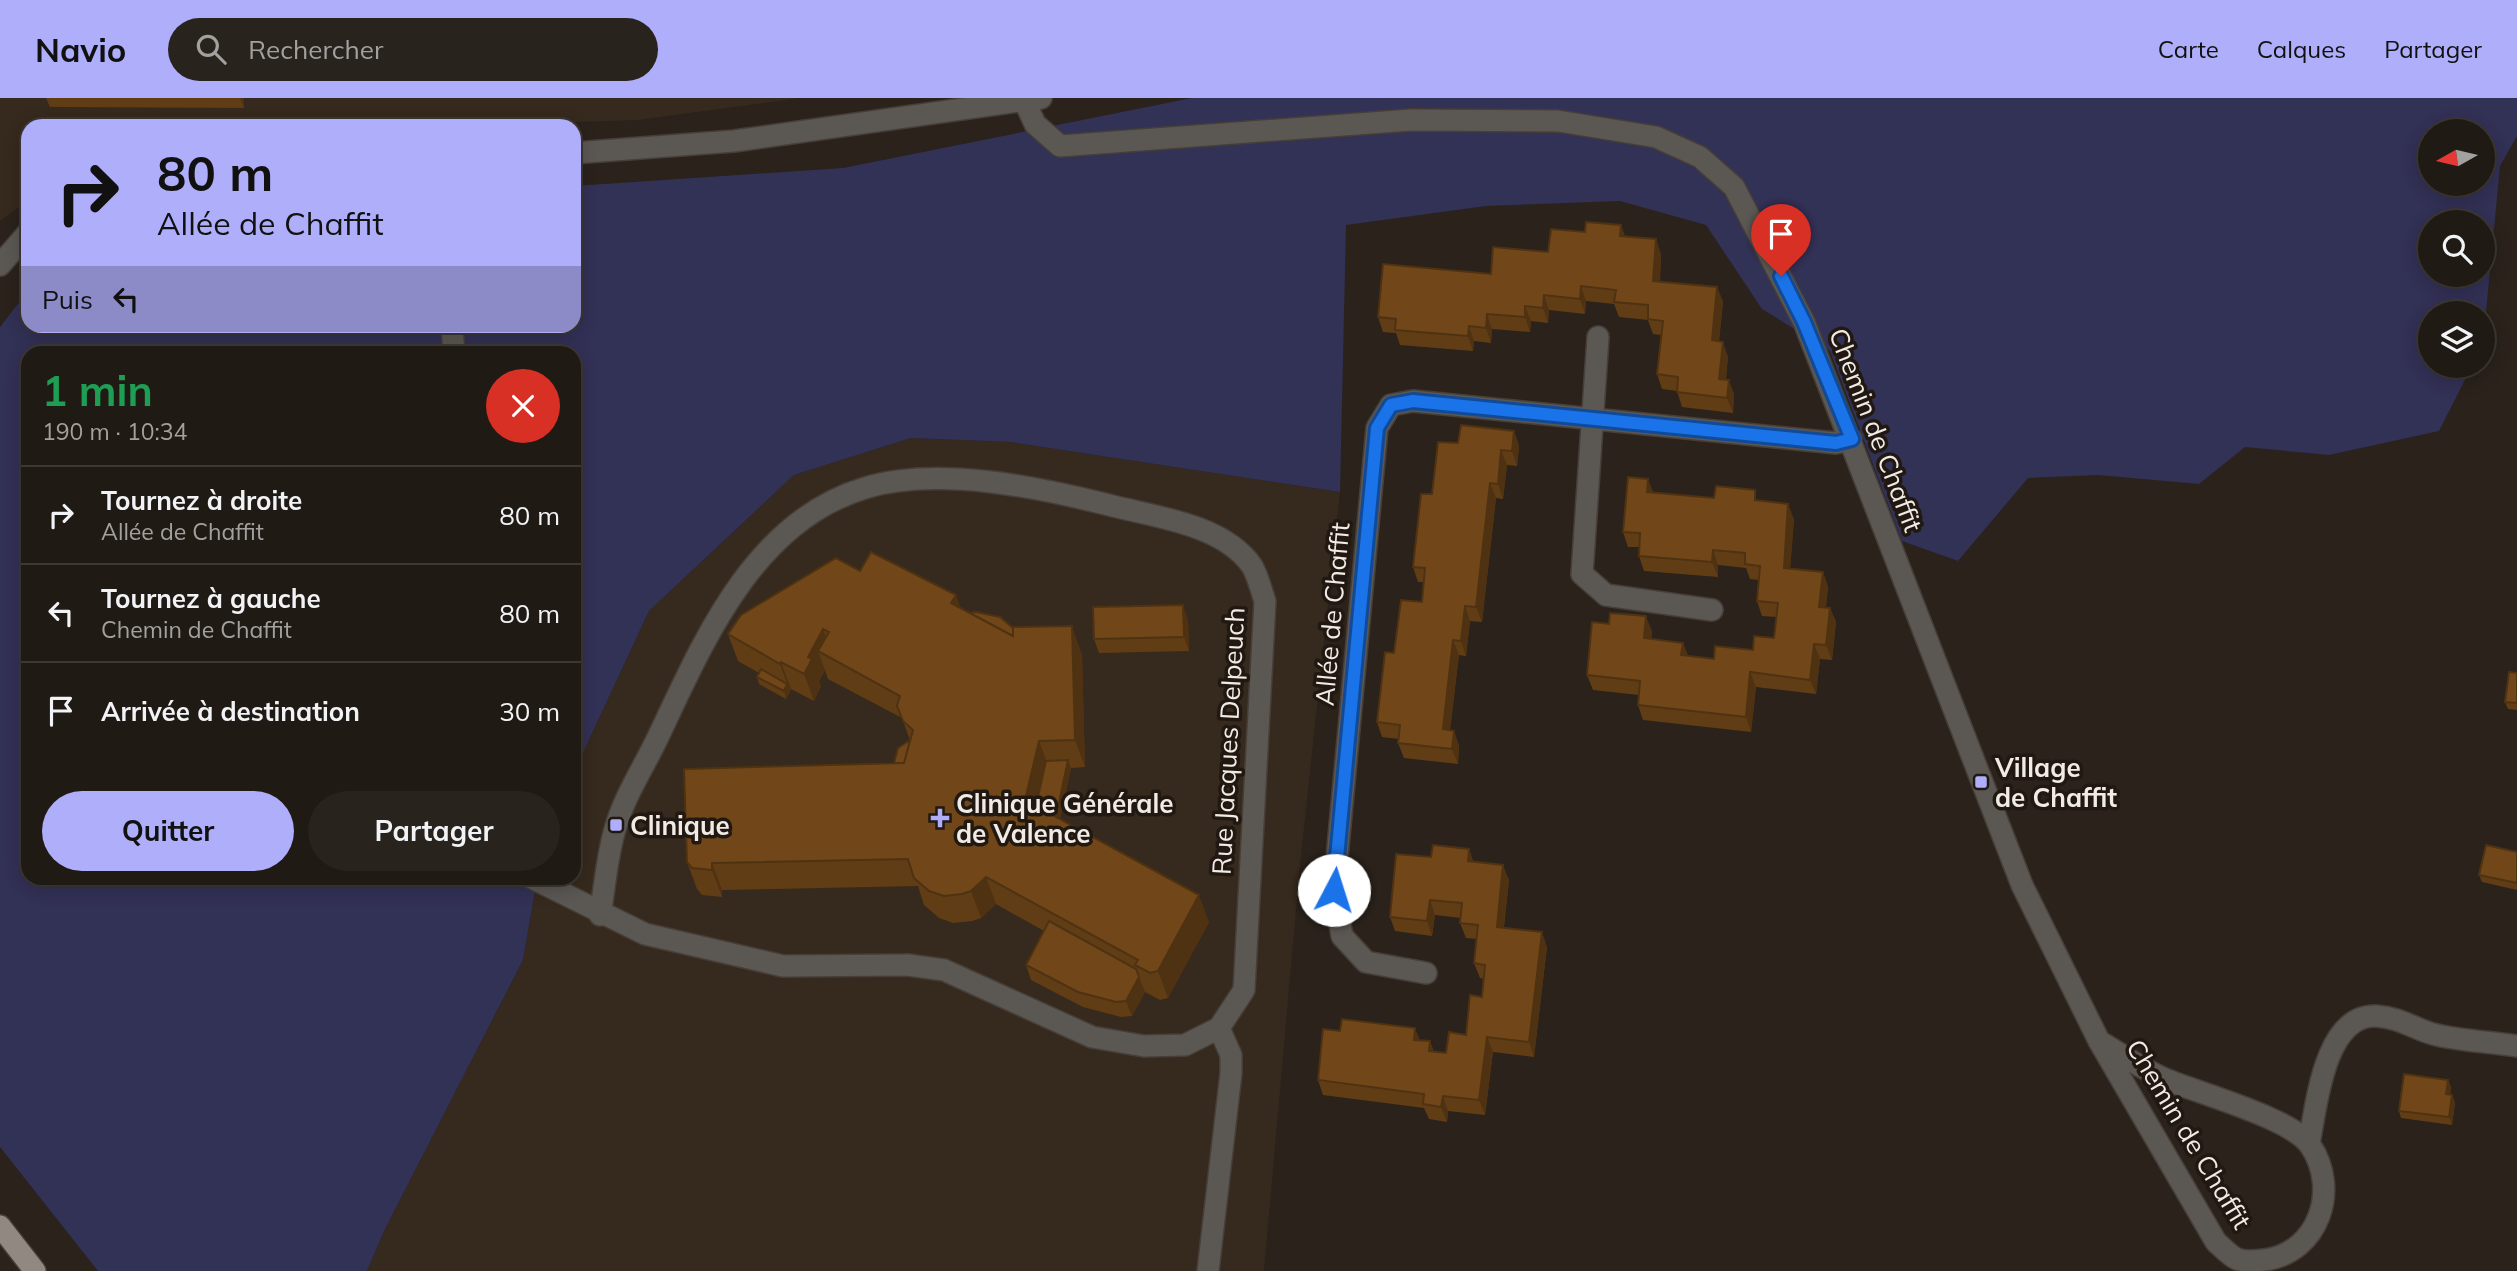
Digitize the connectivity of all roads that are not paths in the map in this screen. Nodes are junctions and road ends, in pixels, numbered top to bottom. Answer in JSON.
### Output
{"nodes":[{"id":1,"x":1033,"y":100,"type":"edge"},
{"id":2,"x":581,"y":152,"type":"edge"},
{"id":3,"x":21,"y":241,"type":"edge"},
{"id":4,"x":0,"y":265,"type":"edge"},
{"id":5,"x":1598,"y":337,"type":"dead end"},
{"id":6,"x":1590,"y":421,"type":"junction"},
{"id":7,"x":1852,"y":439,"type":"junction"},
{"id":8,"x":1712,"y":610,"type":"dead end"},
{"id":9,"x":544,"y":885,"type":"edge"},
{"id":10,"x":600,"y":915,"type":"junction"},
{"id":11,"x":1426,"y":973,"type":"dead end"},
{"id":12,"x":1219,"y":1028,"type":"junction"},
{"id":13,"x":2099,"y":1041,"type":"junction"},
{"id":14,"x":2517,"y":1046,"type":"edge"},
{"id":15,"x":2309,"y":1144,"type":"junction"},
{"id":16,"x":0,"y":1226,"type":"edge"},
{"id":17,"x":35,"y":1271,"type":"edge"},
{"id":18,"x":1208,"y":1271,"type":"edge"}],
"edges":[{"from":1,"to":2,"type":"street"},
{"from":1,"to":7,"type":"street","name":"Chemin de Chaffit"},
{"from":3,"to":4,"type":"street"},
{"from":5,"to":6,"type":"street"},
{"from":6,"to":7,"type":"street","name":"Allée de Chaffit"},
{"from":6,"to":8,"type":"street"},
{"from":6,"to":11,"type":"street","name":"Allée de Chaffit"},
{"from":7,"to":13,"type":"street","name":"Chemin de Chaffit"},
{"from":9,"to":10,"type":"street"},
{"from":10,"to":12,"type":"street"},
{"from":10,"to":12,"type":"street","name":"Rue Jacques Delpeuch"},
{"from":12,"to":18,"type":"street"},
{"from":13,"to":15,"type":"street","name":"Chemin de Chaffit"},
{"from":13,"to":15,"type":"street","name":"Chemin de Chaffit"},
{"from":14,"to":15,"type":"street"},
{"from":16,"to":17,"type":"main road"}]}
